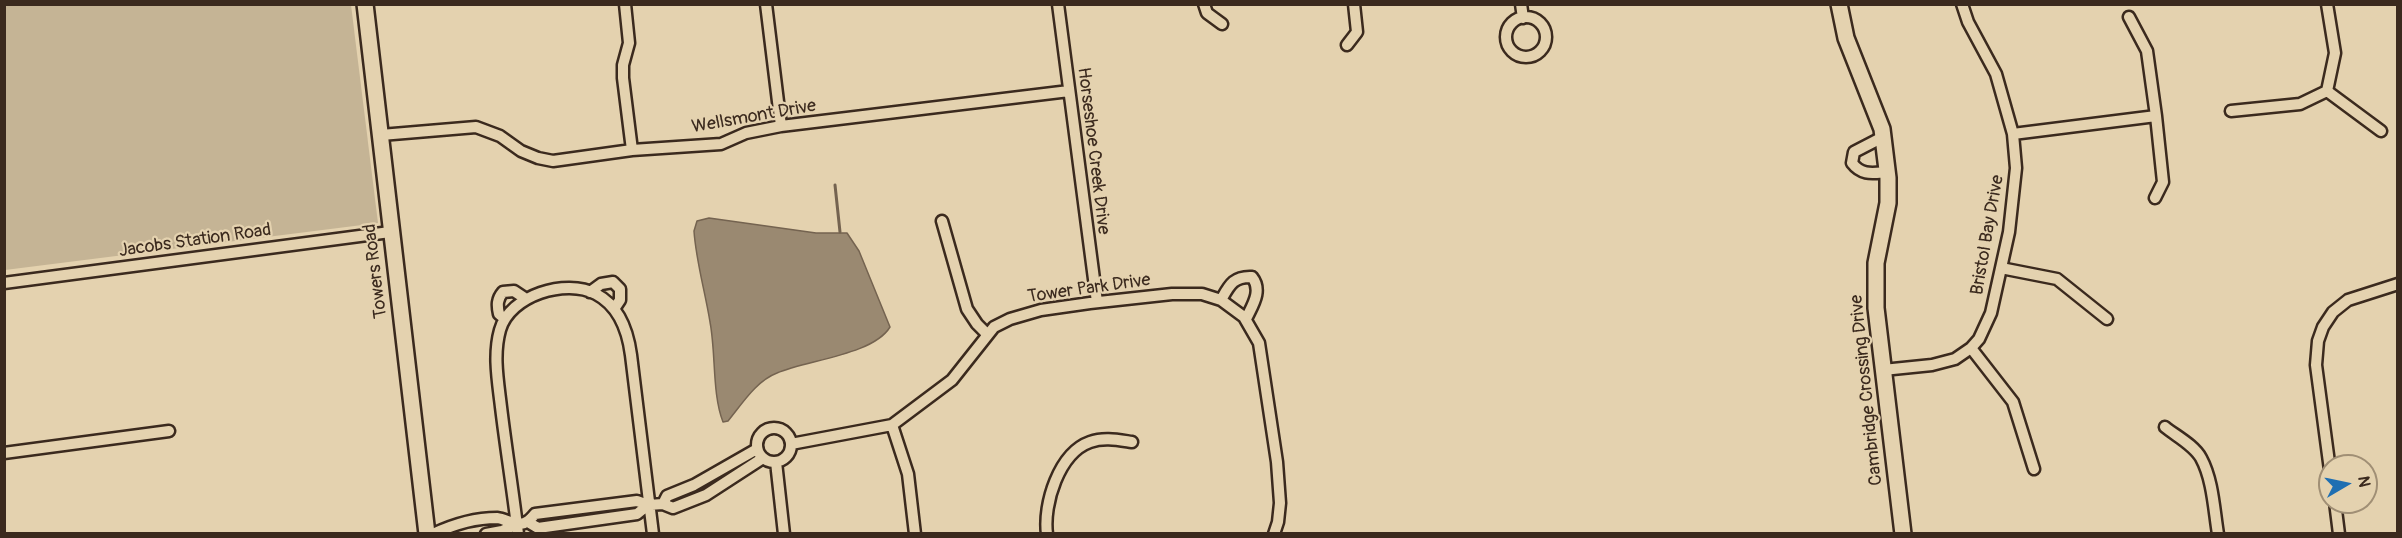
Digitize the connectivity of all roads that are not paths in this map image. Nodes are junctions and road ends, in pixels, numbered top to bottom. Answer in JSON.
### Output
{"nodes":[{"id":1,"x":365,"y":4,"type":"edge"},
{"id":2,"x":625,"y":4,"type":"edge"},
{"id":3,"x":766,"y":4,"type":"edge"},
{"id":4,"x":1058,"y":4,"type":"edge"},
{"id":5,"x":1204,"y":4,"type":"edge"},
{"id":6,"x":1354,"y":4,"type":"edge"},
{"id":7,"x":1521,"y":4,"type":"edge"},
{"id":8,"x":1839,"y":4,"type":"edge"},
{"id":9,"x":1962,"y":4,"type":"edge"},
{"id":10,"x":2327,"y":4,"type":"edge"},
{"id":11,"x":2129,"y":17,"type":"dead end"},
{"id":12,"x":1523,"y":18,"type":"dead end"},
{"id":13,"x":1222,"y":24,"type":"dead end"},
{"id":14,"x":1347,"y":45,"type":"dead end"},
{"id":15,"x":1069,"y":91,"type":"junction"},
{"id":16,"x":2327,"y":91,"type":"junction"},
{"id":17,"x":2230,"y":111,"type":"dead end"},
{"id":18,"x":2157,"y":116,"type":"junction"},
{"id":19,"x":781,"y":126,"type":"junction"},
{"id":20,"x":2381,"y":131,"type":"dead end"},
{"id":21,"x":2013,"y":134,"type":"junction"},
{"id":22,"x":381,"y":135,"type":"junction"},
{"id":23,"x":1883,"y":137,"type":"junction"},
{"id":24,"x":632,"y":150,"type":"junction"},
{"id":25,"x":1887,"y":172,"type":"junction"},
{"id":26,"x":2155,"y":198,"type":"dead end"},
{"id":27,"x":942,"y":222,"type":"dead end"},
{"id":28,"x":390,"y":232,"type":"junction"},
{"id":29,"x":2001,"y":268,"type":"junction"},
{"id":30,"x":4,"y":284,"type":"edge"},
{"id":31,"x":2397,"y":284,"type":"edge"},
{"id":32,"x":590,"y":292,"type":"junction"},
{"id":33,"x":526,"y":299,"type":"junction"},
{"id":34,"x":1221,"y":300,"type":"junction"},
{"id":35,"x":1097,"y":302,"type":"junction"},
{"id":36,"x":614,"y":309,"type":"junction"},
{"id":37,"x":505,"y":319,"type":"junction"},
{"id":38,"x":2107,"y":319,"type":"dead end"},
{"id":39,"x":1246,"y":320,"type":"junction"},
{"id":40,"x":987,"y":334,"type":"junction"},
{"id":41,"x":1971,"y":348,"type":"junction"},
{"id":42,"x":1883,"y":370,"type":"junction"},
{"id":43,"x":892,"y":425,"type":"junction"},
{"id":44,"x":2165,"y":427,"type":"dead end"},
{"id":45,"x":169,"y":431,"type":"dead end"},
{"id":46,"x":1132,"y":442,"type":"dead end"},
{"id":47,"x":791,"y":444,"type":"junction"},
{"id":48,"x":4,"y":453,"type":"edge"},
{"id":49,"x":760,"y":454,"type":"junction"},
{"id":50,"x":2328,"y":454,"type":"edge"},
{"id":51,"x":776,"y":462,"type":"junction"},
{"id":52,"x":2034,"y":469,"type":"dead end"},
{"id":53,"x":648,"y":505,"type":"junction"},
{"id":54,"x":2336,"y":514,"type":"edge"},
{"id":55,"x":521,"y":527,"type":"edge"},
{"id":56,"x":427,"y":534,"type":"edge"},
{"id":57,"x":433,"y":534,"type":"edge"},
{"id":58,"x":486,"y":534,"type":"edge"},
{"id":59,"x":653,"y":534,"type":"edge"},
{"id":60,"x":784,"y":534,"type":"edge"},
{"id":61,"x":915,"y":534,"type":"edge"},
{"id":62,"x":1047,"y":534,"type":"edge"},
{"id":63,"x":1274,"y":534,"type":"edge"},
{"id":64,"x":1903,"y":534,"type":"edge"},
{"id":65,"x":2218,"y":534,"type":"edge"},
{"id":66,"x":2339,"y":534,"type":"edge"}],
"edges":[{"from":1,"to":22,"type":"street","name":"Towers Road"},
{"from":2,"to":24,"type":"street"},
{"from":3,"to":19,"type":"street"},
{"from":4,"to":15,"type":"street","name":"Horseshoe Creek Drive"},
{"from":5,"to":13,"type":"street"},
{"from":6,"to":14,"type":"street"},
{"from":7,"to":12,"type":"street"},
{"from":8,"to":23,"type":"street","name":"Cambridge Crossing Drive"},
{"from":9,"to":21,"type":"street","name":"Bristol Bay Drive"},
{"from":10,"to":16,"type":"street"},
{"from":11,"to":18,"type":"street"},
{"from":15,"to":19,"type":"street","name":"Wellsmont Drive"},
{"from":15,"to":35,"type":"street","name":"Horseshoe Creek Drive"},
{"from":16,"to":17,"type":"street"},
{"from":16,"to":20,"type":"street"},
{"from":18,"to":21,"type":"street"},
{"from":18,"to":26,"type":"street"},
{"from":19,"to":24,"type":"street","name":"Wellsmont Drive"},
{"from":21,"to":29,"type":"street","name":"Bristol Bay Drive"},
{"from":22,"to":24,"type":"street","name":"Wellsmont Drive"},
{"from":22,"to":28,"type":"street","name":"Towers Road"},
{"from":23,"to":25,"type":"street","name":"Cambridge Crossing Drive"},
{"from":23,"to":25,"type":"street"},
{"from":25,"to":42,"type":"street","name":"Cambridge Crossing Drive"},
{"from":27,"to":40,"type":"street"},
{"from":28,"to":30,"type":"street","name":"Jacobs Station Road"},
{"from":28,"to":56,"type":"street","name":"Towers Road"},
{"from":29,"to":38,"type":"street"},
{"from":29,"to":41,"type":"street","name":"Bristol Bay Drive"},
{"from":31,"to":50,"type":"street"},
{"from":32,"to":33,"type":"street"},
{"from":32,"to":36,"type":"street"},
{"from":32,"to":36,"type":"street"},
{"from":33,"to":37,"type":"street"},
{"from":33,"to":37,"type":"street"},
{"from":34,"to":35,"type":"street","name":"Tower Park Drive"},
{"from":34,"to":39,"type":"street","name":"Tower Park Drive"},
{"from":34,"to":39,"type":"street"},
{"from":35,"to":40,"type":"street","name":"Tower Park Drive"},
{"from":36,"to":53,"type":"street"},
{"from":37,"to":55,"type":"street"},
{"from":39,"to":63,"type":"street","name":"Tower Park Drive"},
{"from":40,"to":43,"type":"street","name":"Tower Park Drive"},
{"from":41,"to":42,"type":"street","name":"Bristol Bay Drive"},
{"from":41,"to":52,"type":"street"},
{"from":42,"to":64,"type":"street","name":"Cambridge Crossing Drive"},
{"from":43,"to":47,"type":"street","name":"Tower Park Drive"},
{"from":43,"to":61,"type":"street"},
{"from":44,"to":65,"type":"street"},
{"from":45,"to":48,"type":"street"},
{"from":46,"to":62,"type":"street"},
{"from":47,"to":49,"type":"street"},
{"from":47,"to":51,"type":"street"},
{"from":49,"to":51,"type":"street"},
{"from":49,"to":53,"type":"street"},
{"from":51,"to":60,"type":"street"},
{"from":53,"to":55,"type":"street"},
{"from":53,"to":59,"type":"street"},
{"from":54,"to":66,"type":"street"},
{"from":55,"to":57,"type":"street"},
{"from":55,"to":58,"type":"street"}]}
